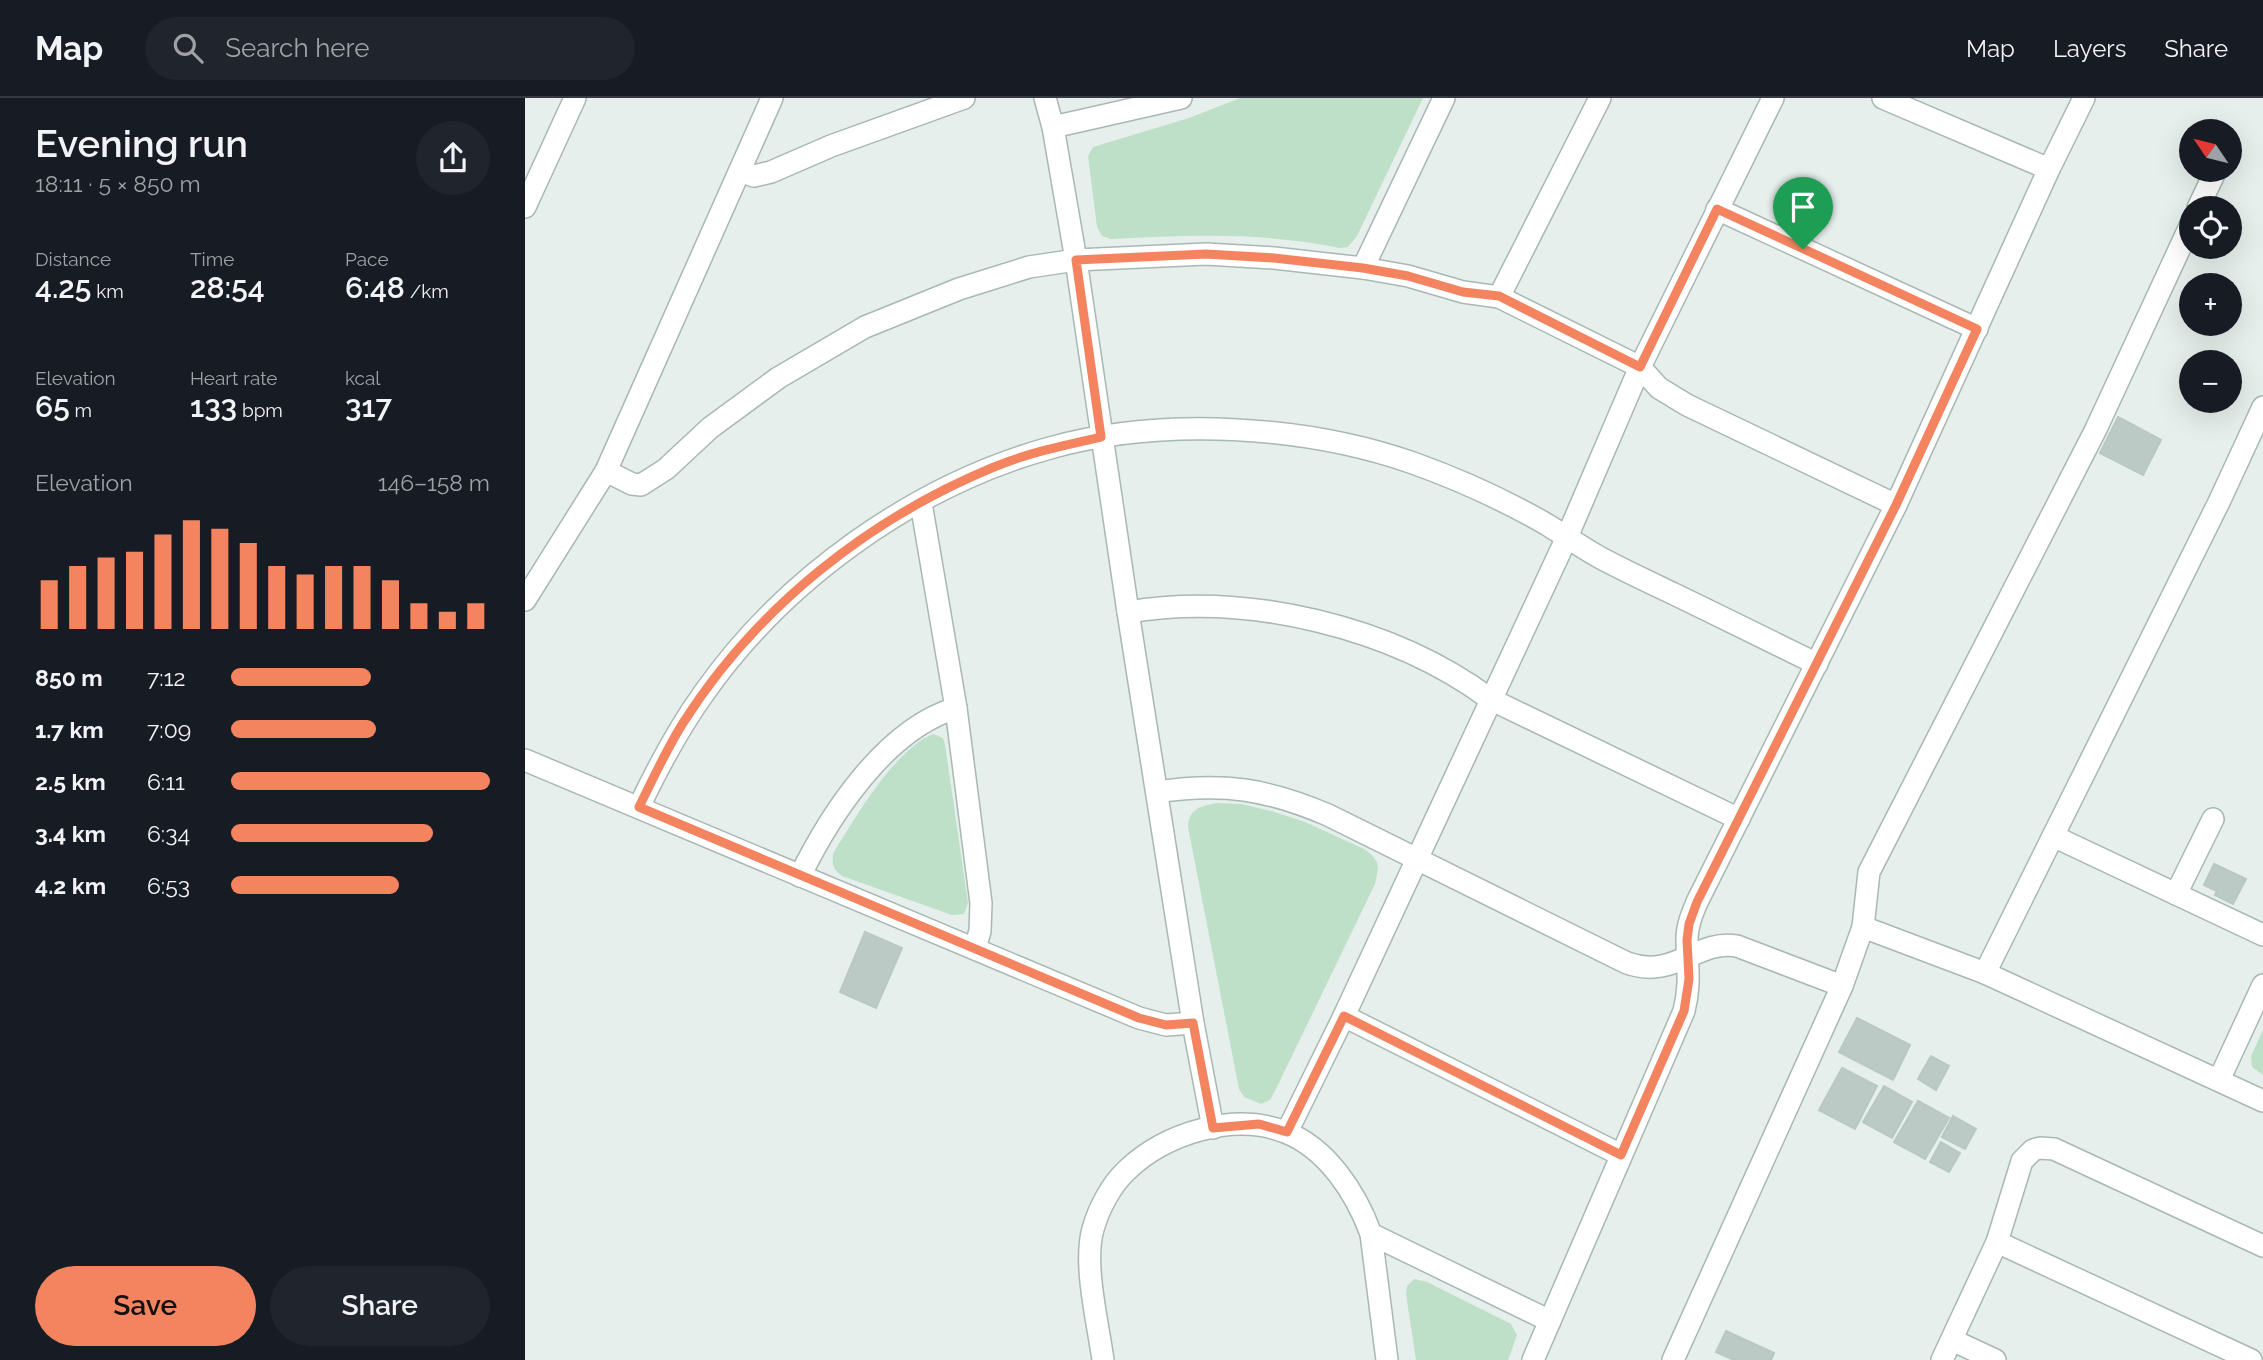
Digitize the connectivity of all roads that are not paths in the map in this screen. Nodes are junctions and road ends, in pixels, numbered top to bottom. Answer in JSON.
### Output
{"nodes":[{"id":1,"x":575,"y":98,"type":"edge"},
{"id":2,"x":772,"y":98,"type":"edge"},
{"id":3,"x":964,"y":98,"type":"edge"},
{"id":4,"x":1045,"y":98,"type":"edge"},
{"id":5,"x":1181,"y":98,"type":"edge"},
{"id":6,"x":1444,"y":98,"type":"edge"},
{"id":7,"x":1600,"y":98,"type":"edge"},
{"id":8,"x":1773,"y":98,"type":"edge"},
{"id":9,"x":1883,"y":98,"type":"edge"},
{"id":10,"x":2084,"y":98,"type":"edge"},
{"id":11,"x":1053,"y":127,"type":"junction"},
{"id":12,"x":2049,"y":169,"type":"junction"},
{"id":13,"x":740,"y":171,"type":"junction"},
{"id":14,"x":525,"y":207,"type":"edge"},
{"id":15,"x":1717,"y":209,"type":"junction"},
{"id":16,"x":2179,"y":250,"type":"edge"},
{"id":17,"x":1076,"y":260,"type":"junction"},
{"id":18,"x":1363,"y":268,"type":"junction"},
{"id":19,"x":1499,"y":296,"type":"junction"},
{"id":20,"x":1977,"y":329,"type":"junction"},
{"id":21,"x":1640,"y":367,"type":"junction"},
{"id":22,"x":2263,"y":407,"type":"edge"},
{"id":23,"x":1101,"y":437,"type":"junction"},
{"id":24,"x":606,"y":471,"type":"junction"},
{"id":25,"x":921,"y":503,"type":"junction"},
{"id":26,"x":1896,"y":505,"type":"junction"},
{"id":27,"x":1567,"y":537,"type":"junction"},
{"id":28,"x":525,"y":600,"type":"edge"},
{"id":29,"x":1128,"y":611,"type":"junction"},
{"id":30,"x":1817,"y":664,"type":"junction"},
{"id":31,"x":1490,"y":699,"type":"junction"},
{"id":32,"x":955,"y":708,"type":"junction"},
{"id":33,"x":525,"y":760,"type":"edge"},
{"id":34,"x":1157,"y":792,"type":"junction"},
{"id":35,"x":639,"y":807,"type":"junction"},
{"id":36,"x":1739,"y":819,"type":"junction"},
{"id":37,"x":2213,"y":819,"type":"dead end"},
{"id":38,"x":2053,"y":836,"type":"junction"},
{"id":39,"x":1416,"y":860,"type":"junction"},
{"id":40,"x":800,"y":876,"type":"junction"},
{"id":41,"x":2176,"y":894,"type":"junction"},
{"id":42,"x":1863,"y":928,"type":"junction"},
{"id":43,"x":2263,"y":935,"type":"edge"},
{"id":44,"x":975,"y":948,"type":"junction"},
{"id":45,"x":1689,"y":957,"type":"junction"},
{"id":46,"x":1985,"y":973,"type":"junction"},
{"id":47,"x":2263,"y":985,"type":"edge"},
{"id":48,"x":1842,"y":986,"type":"junction"},
{"id":49,"x":1344,"y":1016,"type":"junction"},
{"id":50,"x":1193,"y":1023,"type":"junction"},
{"id":51,"x":2219,"y":1080,"type":"junction"},
{"id":52,"x":2263,"y":1101,"type":"edge"},
{"id":53,"x":1213,"y":1128,"type":"junction"},
{"id":54,"x":1287,"y":1132,"type":"junction"},
{"id":55,"x":1621,"y":1155,"type":"junction"},
{"id":56,"x":1371,"y":1234,"type":"junction"},
{"id":57,"x":1997,"y":1242,"type":"junction"},
{"id":58,"x":2263,"y":1246,"type":"edge"},
{"id":59,"x":1550,"y":1321,"type":"junction"},
{"id":60,"x":1952,"y":1340,"type":"junction"},
{"id":61,"x":1103,"y":1360,"type":"edge"},
{"id":62,"x":1387,"y":1360,"type":"edge"},
{"id":63,"x":1533,"y":1360,"type":"edge"},
{"id":64,"x":1673,"y":1360,"type":"edge"},
{"id":65,"x":1942,"y":1360,"type":"edge"},
{"id":66,"x":1995,"y":1360,"type":"edge"},
{"id":67,"x":2251,"y":1360,"type":"edge"}],
"edges":[{"from":1,"to":14,"type":"street"},
{"from":2,"to":13,"type":"street"},
{"from":3,"to":13,"type":"street"},
{"from":4,"to":11,"type":"street"},
{"from":5,"to":11,"type":"street"},
{"from":6,"to":18,"type":"street"},
{"from":7,"to":19,"type":"street"},
{"from":8,"to":15,"type":"street"},
{"from":9,"to":12,"type":"street"},
{"from":10,"to":12,"type":"street"},
{"from":11,"to":17,"type":"street"},
{"from":12,"to":20,"type":"street"},
{"from":13,"to":24,"type":"street"},
{"from":15,"to":20,"type":"street"},
{"from":15,"to":21,"type":"street"},
{"from":16,"to":42,"type":"street"},
{"from":17,"to":18,"type":"street"},
{"from":17,"to":23,"type":"street"},
{"from":17,"to":24,"type":"street"},
{"from":18,"to":19,"type":"street"},
{"from":19,"to":21,"type":"street"},
{"from":20,"to":26,"type":"street"},
{"from":21,"to":26,"type":"street"},
{"from":21,"to":27,"type":"street"},
{"from":22,"to":38,"type":"street"},
{"from":23,"to":25,"type":"street"},
{"from":23,"to":27,"type":"street"},
{"from":23,"to":29,"type":"street"},
{"from":24,"to":28,"type":"street"},
{"from":25,"to":32,"type":"street"},
{"from":25,"to":35,"type":"street"},
{"from":26,"to":30,"type":"street"},
{"from":27,"to":30,"type":"street"},
{"from":27,"to":31,"type":"street"},
{"from":29,"to":31,"type":"street"},
{"from":29,"to":34,"type":"street"},
{"from":30,"to":36,"type":"street"},
{"from":31,"to":36,"type":"street"},
{"from":31,"to":39,"type":"street"},
{"from":32,"to":40,"type":"street"},
{"from":32,"to":44,"type":"street"},
{"from":33,"to":35,"type":"street"},
{"from":34,"to":39,"type":"street"},
{"from":34,"to":50,"type":"street"},
{"from":35,"to":40,"type":"street"},
{"from":36,"to":45,"type":"street"},
{"from":37,"to":41,"type":"street"},
{"from":38,"to":41,"type":"street"},
{"from":38,"to":46,"type":"street"},
{"from":39,"to":45,"type":"street"},
{"from":39,"to":49,"type":"street"},
{"from":40,"to":44,"type":"street"},
{"from":41,"to":43,"type":"street"},
{"from":42,"to":46,"type":"street"},
{"from":42,"to":48,"type":"street"},
{"from":44,"to":50,"type":"street"},
{"from":45,"to":48,"type":"street"},
{"from":45,"to":55,"type":"street"},
{"from":46,"to":51,"type":"street"},
{"from":47,"to":51,"type":"street"},
{"from":48,"to":64,"type":"street"},
{"from":49,"to":54,"type":"street"},
{"from":49,"to":55,"type":"street"},
{"from":50,"to":53,"type":"street"},
{"from":51,"to":52,"type":"street"},
{"from":53,"to":54,"type":"street"},
{"from":53,"to":61,"type":"street"},
{"from":54,"to":56,"type":"street"},
{"from":55,"to":59,"type":"street"},
{"from":56,"to":59,"type":"street"},
{"from":56,"to":62,"type":"street"},
{"from":57,"to":58,"type":"street"},
{"from":57,"to":60,"type":"street"},
{"from":57,"to":67,"type":"street"},
{"from":59,"to":63,"type":"street"},
{"from":60,"to":65,"type":"street"},
{"from":60,"to":66,"type":"street"}]}
